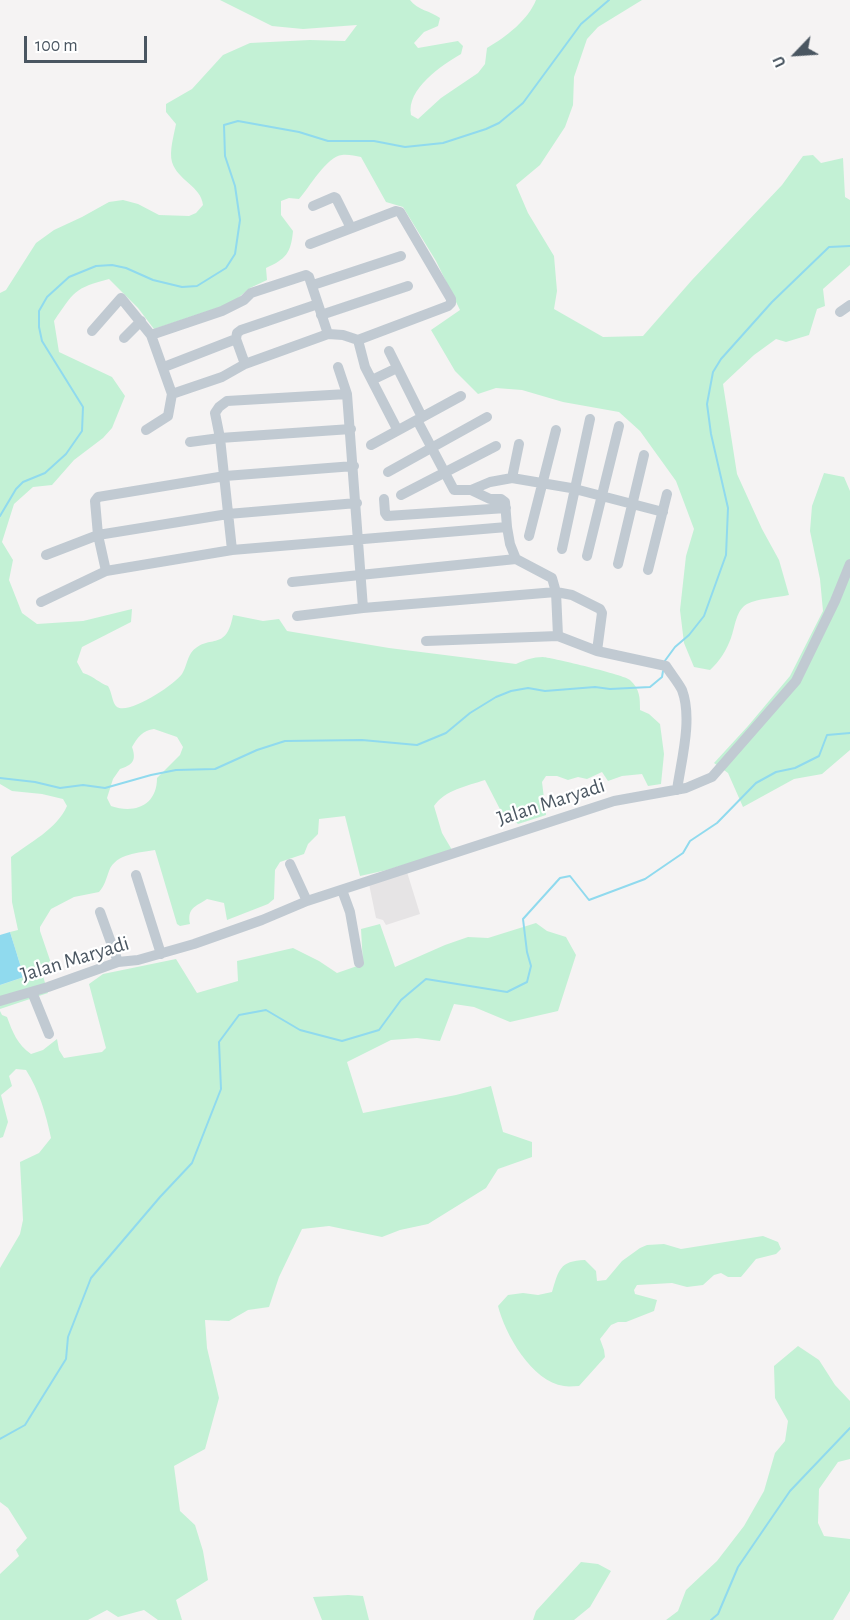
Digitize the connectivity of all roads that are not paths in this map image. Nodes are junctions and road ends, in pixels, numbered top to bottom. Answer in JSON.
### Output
{"nodes":[{"id":1,"x":313,"y":206,"type":"dead end"},
{"id":2,"x":351,"y":228,"type":"junction"},
{"id":3,"x":310,"y":244,"type":"dead end"},
{"id":4,"x":401,"y":256,"type":"dead end"},
{"id":5,"x":313,"y":285,"type":"junction"},
{"id":6,"x":408,"y":286,"type":"dead end"},
{"id":7,"x":850,"y":305,"type":"edge"},
{"id":8,"x":320,"y":309,"type":"junction"},
{"id":9,"x":840,"y":312,"type":"dead end"},
{"id":10,"x":141,"y":321,"type":"junction"},
{"id":11,"x":92,"y":331,"type":"dead end"},
{"id":12,"x":328,"y":334,"type":"junction"},
{"id":13,"x":151,"y":335,"type":"junction"},
{"id":14,"x":124,"y":338,"type":"dead end"},
{"id":15,"x":236,"y":339,"type":"junction"},
{"id":16,"x":358,"y":340,"type":"junction"},
{"id":17,"x":389,"y":351,"type":"dead end"},
{"id":18,"x":246,"y":364,"type":"junction"},
{"id":19,"x":164,"y":367,"type":"junction"},
{"id":20,"x":338,"y":367,"type":"dead end"},
{"id":21,"x":397,"y":368,"type":"junction"},
{"id":22,"x":372,"y":380,"type":"junction"},
{"id":23,"x":172,"y":394,"type":"junction"},
{"id":24,"x":347,"y":394,"type":"junction"},
{"id":25,"x":461,"y":396,"type":"dead end"},
{"id":26,"x":487,"y":417,"type":"dead end"},
{"id":27,"x":419,"y":418,"type":"junction"},
{"id":28,"x":590,"y":419,"type":"dead end"},
{"id":29,"x":619,"y":426,"type":"dead end"},
{"id":30,"x":351,"y":429,"type":"junction"},
{"id":31,"x":397,"y":429,"type":"junction"},
{"id":32,"x":146,"y":430,"type":"dead end"},
{"id":33,"x":556,"y":430,"type":"dead end"},
{"id":34,"x":220,"y":438,"type":"junction"},
{"id":35,"x":190,"y":442,"type":"dead end"},
{"id":36,"x":519,"y":444,"type":"dead end"},
{"id":37,"x":371,"y":445,"type":"dead end"},
{"id":38,"x":496,"y":446,"type":"dead end"},
{"id":39,"x":433,"y":447,"type":"junction"},
{"id":40,"x":644,"y":455,"type":"dead end"},
{"id":41,"x":354,"y":466,"type":"junction"},
{"id":42,"x":388,"y":472,"type":"dead end"},
{"id":43,"x":444,"y":472,"type":"junction"},
{"id":44,"x":225,"y":476,"type":"junction"},
{"id":45,"x":512,"y":478,"type":"junction"},
{"id":46,"x":542,"y":483,"type":"junction"},
{"id":47,"x":575,"y":489,"type":"junction"},
{"id":48,"x":471,"y":490,"type":"junction"},
{"id":49,"x":667,"y":494,"type":"dead end"},
{"id":50,"x":401,"y":495,"type":"dead end"},
{"id":51,"x":603,"y":496,"type":"junction"},
{"id":52,"x":384,"y":499,"type":"dead end"},
{"id":53,"x":357,"y":503,"type":"junction"},
{"id":54,"x":633,"y":503,"type":"junction"},
{"id":55,"x":506,"y":508,"type":"junction"},
{"id":56,"x":663,"y":512,"type":"junction"},
{"id":57,"x":228,"y":514,"type":"junction"},
{"id":58,"x":507,"y":526,"type":"junction"},
{"id":59,"x":98,"y":535,"type":"junction"},
{"id":60,"x":529,"y":536,"type":"dead end"},
{"id":61,"x":358,"y":539,"type":"junction"},
{"id":62,"x":562,"y":549,"type":"dead end"},
{"id":63,"x":232,"y":550,"type":"junction"},
{"id":64,"x":46,"y":555,"type":"dead end"},
{"id":65,"x":587,"y":556,"type":"dead end"},
{"id":66,"x":516,"y":559,"type":"junction"},
{"id":67,"x":618,"y":564,"type":"dead end"},
{"id":68,"x":849,"y":567,"type":"edge"},
{"id":69,"x":648,"y":570,"type":"dead end"},
{"id":70,"x":106,"y":571,"type":"junction"},
{"id":71,"x":360,"y":574,"type":"junction"},
{"id":72,"x":292,"y":582,"type":"dead end"},
{"id":73,"x":556,"y":592,"type":"junction"},
{"id":74,"x":41,"y":602,"type":"dead end"},
{"id":75,"x":363,"y":609,"type":"junction"},
{"id":76,"x":297,"y":616,"type":"dead end"},
{"id":77,"x":558,"y":636,"type":"junction"},
{"id":78,"x":426,"y":641,"type":"dead end"},
{"id":79,"x":597,"y":651,"type":"junction"},
{"id":80,"x":677,"y":790,"type":"junction"},
{"id":81,"x":290,"y":864,"type":"dead end"},
{"id":82,"x":136,"y":875,"type":"dead end"},
{"id":83,"x":342,"y":890,"type":"junction"},
{"id":84,"x":307,"y":901,"type":"junction"},
{"id":85,"x":100,"y":912,"type":"dead end"},
{"id":86,"x":160,"y":954,"type":"junction"},
{"id":87,"x":118,"y":962,"type":"junction"},
{"id":88,"x":359,"y":963,"type":"dead end"},
{"id":89,"x":32,"y":992,"type":"junction"},
{"id":90,"x":0,"y":1001,"type":"edge"},
{"id":91,"x":49,"y":1034,"type":"dead end"}],
"edges":[{"from":1,"to":2,"type":"street"},
{"from":2,"to":3,"type":"street"},
{"from":2,"to":16,"type":"street"},
{"from":4,"to":5,"type":"street"},
{"from":5,"to":8,"type":"street"},
{"from":5,"to":13,"type":"street"},
{"from":6,"to":8,"type":"street"},
{"from":7,"to":9,"type":"street"},
{"from":8,"to":12,"type":"street"},
{"from":8,"to":15,"type":"street"},
{"from":10,"to":11,"type":"street"},
{"from":10,"to":13,"type":"street"},
{"from":10,"to":14,"type":"street"},
{"from":12,"to":16,"type":"street"},
{"from":12,"to":18,"type":"street"},
{"from":13,"to":19,"type":"street"},
{"from":15,"to":18,"type":"street"},
{"from":15,"to":19,"type":"street"},
{"from":16,"to":22,"type":"street"},
{"from":17,"to":21,"type":"street"},
{"from":18,"to":23,"type":"street"},
{"from":19,"to":23,"type":"street"},
{"from":20,"to":24,"type":"street"},
{"from":21,"to":22,"type":"street"},
{"from":21,"to":27,"type":"street"},
{"from":22,"to":31,"type":"street"},
{"from":23,"to":32,"type":"street"},
{"from":24,"to":30,"type":"street"},
{"from":24,"to":34,"type":"street"},
{"from":25,"to":27,"type":"street"},
{"from":26,"to":39,"type":"street"},
{"from":27,"to":31,"type":"street"},
{"from":27,"to":39,"type":"street"},
{"from":28,"to":47,"type":"street"},
{"from":29,"to":51,"type":"street"},
{"from":30,"to":34,"type":"street"},
{"from":30,"to":41,"type":"street"},
{"from":31,"to":37,"type":"street"},
{"from":33,"to":46,"type":"street"},
{"from":34,"to":35,"type":"street"},
{"from":34,"to":44,"type":"street"},
{"from":36,"to":45,"type":"street"},
{"from":38,"to":43,"type":"street"},
{"from":39,"to":42,"type":"street"},
{"from":39,"to":43,"type":"street"},
{"from":40,"to":54,"type":"street"},
{"from":41,"to":44,"type":"street"},
{"from":41,"to":53,"type":"street"},
{"from":43,"to":48,"type":"street"},
{"from":43,"to":50,"type":"street"},
{"from":44,"to":57,"type":"street"},
{"from":44,"to":59,"type":"street"},
{"from":45,"to":46,"type":"street"},
{"from":45,"to":48,"type":"street"},
{"from":46,"to":47,"type":"street"},
{"from":46,"to":60,"type":"street"},
{"from":47,"to":51,"type":"street"},
{"from":47,"to":62,"type":"street"},
{"from":48,"to":55,"type":"street"},
{"from":49,"to":56,"type":"street"},
{"from":51,"to":54,"type":"street"},
{"from":51,"to":65,"type":"street"},
{"from":52,"to":55,"type":"street"},
{"from":53,"to":57,"type":"street"},
{"from":53,"to":61,"type":"street"},
{"from":54,"to":56,"type":"street"},
{"from":54,"to":67,"type":"street"},
{"from":55,"to":58,"type":"street"},
{"from":56,"to":69,"type":"street"},
{"from":57,"to":59,"type":"street"},
{"from":57,"to":63,"type":"street"},
{"from":58,"to":61,"type":"street"},
{"from":58,"to":66,"type":"street"},
{"from":59,"to":64,"type":"street"},
{"from":59,"to":70,"type":"street"},
{"from":61,"to":63,"type":"street"},
{"from":61,"to":71,"type":"street"},
{"from":63,"to":70,"type":"street"},
{"from":66,"to":71,"type":"street"},
{"from":66,"to":73,"type":"street"},
{"from":68,"to":80,"type":"street","name":"Jalan Maryadi"},
{"from":70,"to":74,"type":"street"},
{"from":71,"to":72,"type":"street"},
{"from":71,"to":75,"type":"street"},
{"from":73,"to":75,"type":"street"},
{"from":73,"to":77,"type":"street"},
{"from":73,"to":79,"type":"street"},
{"from":75,"to":76,"type":"street"},
{"from":77,"to":78,"type":"street"},
{"from":77,"to":79,"type":"street"},
{"from":79,"to":80,"type":"street"},
{"from":80,"to":83,"type":"street","name":"Jalan Maryadi"},
{"from":81,"to":84,"type":"street"},
{"from":82,"to":86,"type":"street","name":"Jalan Maryadi"},
{"from":83,"to":84,"type":"street","name":"Jalan Maryadi"},
{"from":83,"to":88,"type":"street"},
{"from":84,"to":86,"type":"street","name":"Jalan Maryadi"},
{"from":85,"to":87,"type":"street"},
{"from":86,"to":87,"type":"street","name":"Jalan Maryadi"},
{"from":87,"to":89,"type":"street","name":"Jalan Maryadi"},
{"from":89,"to":90,"type":"street","name":"Jalan Maryadi"},
{"from":89,"to":91,"type":"street"}]}
